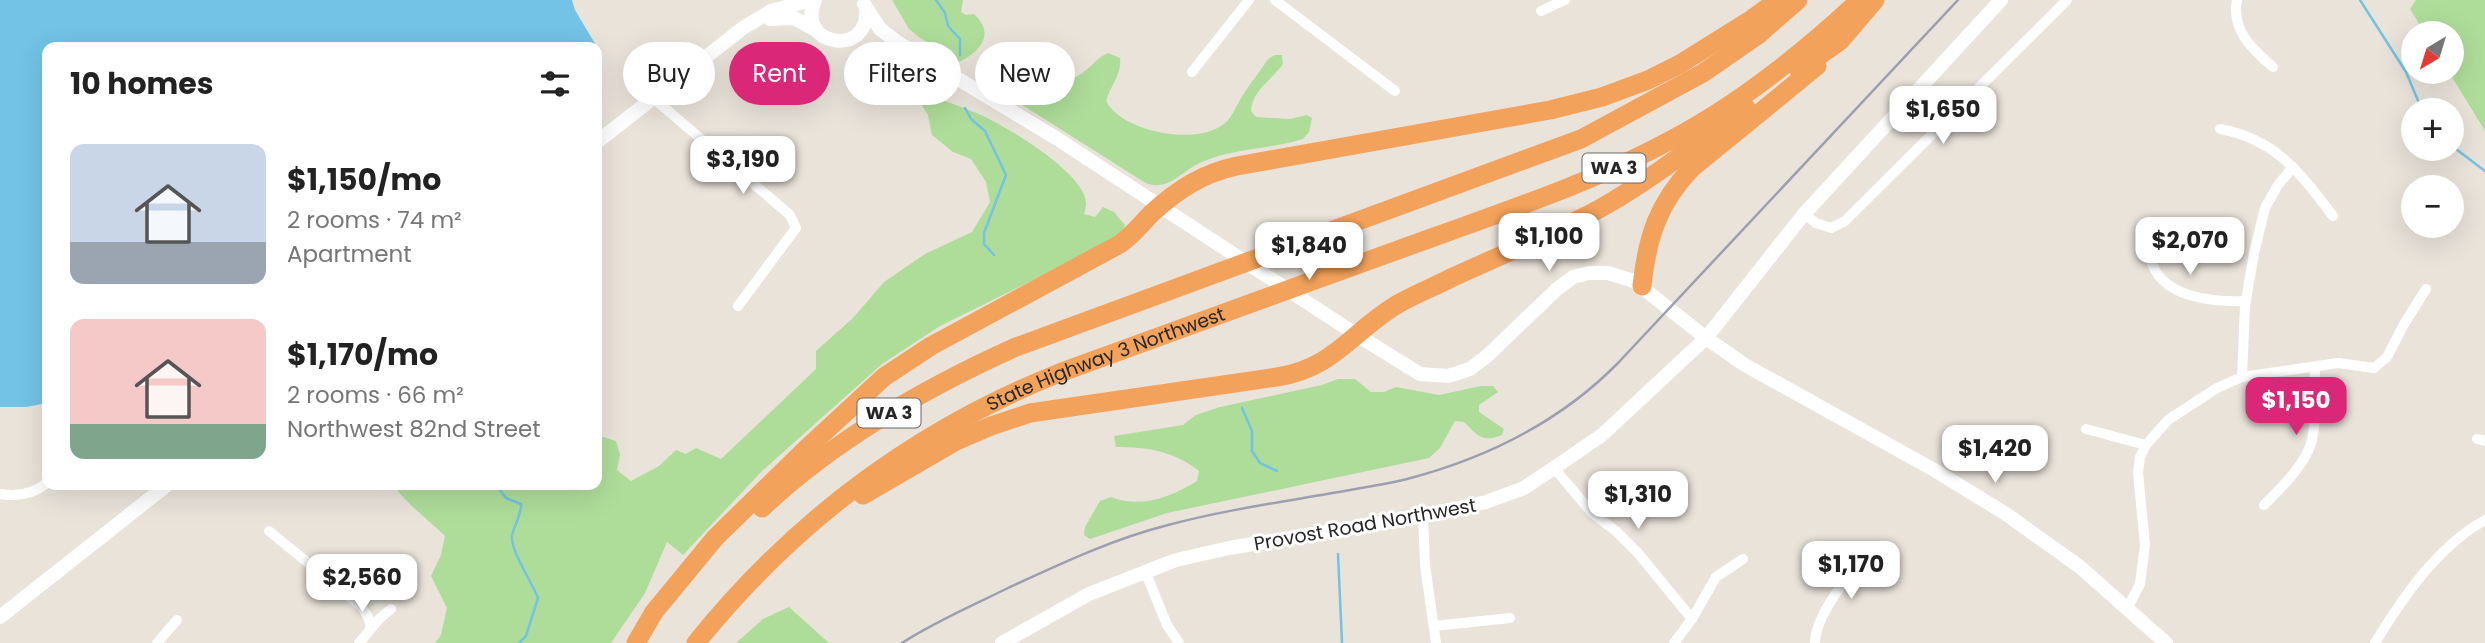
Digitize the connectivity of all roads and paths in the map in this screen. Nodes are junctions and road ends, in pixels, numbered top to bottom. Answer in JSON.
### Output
{"nodes":[{"id":1,"x":814,"y":0,"type":"edge"},
{"id":2,"x":1249,"y":0,"type":"edge"},
{"id":3,"x":1275,"y":0,"type":"edge"},
{"id":4,"x":1565,"y":0,"type":"edge"},
{"id":5,"x":1778,"y":0,"type":"edge"},
{"id":6,"x":1798,"y":0,"type":"edge"},
{"id":7,"x":1860,"y":0,"type":"edge"},
{"id":8,"x":1875,"y":0,"type":"edge"},
{"id":9,"x":2001,"y":0,"type":"edge"},
{"id":10,"x":2067,"y":0,"type":"edge"},
{"id":11,"x":2236,"y":0,"type":"edge"},
{"id":12,"x":863,"y":2,"type":"edge"},
{"id":13,"x":1541,"y":11,"type":"dead end"},
{"id":14,"x":755,"y":21,"type":"junction"},
{"id":15,"x":817,"y":31,"type":"junction"},
{"id":16,"x":849,"y":40,"type":"junction"},
{"id":17,"x":1840,"y":41,"type":"junction"},
{"id":18,"x":897,"y":42,"type":"joint"},
{"id":19,"x":715,"y":51,"type":"edge"},
{"id":20,"x":2273,"y":67,"type":"dead end"},
{"id":21,"x":1192,"y":72,"type":"dead end"},
{"id":22,"x":961,"y":80,"type":"edge"},
{"id":23,"x":1395,"y":91,"type":"dead end"},
{"id":24,"x":644,"y":105,"type":"edge"},
{"id":25,"x":661,"y":105,"type":"edge"},
{"id":26,"x":2220,"y":129,"type":"dead end"},
{"id":27,"x":602,"y":138,"type":"edge"},
{"id":28,"x":2293,"y":167,"type":"junction"},
{"id":29,"x":1160,"y":207,"type":"junction"},
{"id":30,"x":1804,"y":214,"type":"junction"},
{"id":31,"x":2333,"y":216,"type":"dead end"},
{"id":32,"x":2145,"y":238,"type":"dead end"},
{"id":33,"x":1642,"y":286,"type":"junction"},
{"id":34,"x":2426,"y":289,"type":"dead end"},
{"id":35,"x":2245,"y":301,"type":"junction"},
{"id":36,"x":738,"y":306,"type":"dead end"},
{"id":37,"x":1357,"y":335,"type":"junction"},
{"id":38,"x":1706,"y":338,"type":"junction"},
{"id":39,"x":2315,"y":367,"type":"junction"},
{"id":40,"x":2242,"y":377,"type":"junction"},
{"id":41,"x":2086,"y":429,"type":"dead end"},
{"id":42,"x":2146,"y":444,"type":"junction"},
{"id":43,"x":1554,"y":468,"type":"junction"},
{"id":44,"x":42,"y":487,"type":"edge"},
{"id":45,"x":161,"y":490,"type":"edge"},
{"id":46,"x":0,"y":494,"type":"edge"},
{"id":47,"x":2263,"y":505,"type":"dead end"},
{"id":48,"x":1423,"y":516,"type":"junction"},
{"id":49,"x":2485,"y":520,"type":"edge"},
{"id":50,"x":269,"y":531,"type":"dead end"},
{"id":51,"x":800,"y":531,"type":"junction"},
{"id":52,"x":1743,"y":559,"type":"dead end"},
{"id":53,"x":1880,"y":562,"type":"dead end"},
{"id":54,"x":1145,"y":571,"type":"junction"},
{"id":55,"x":2128,"y":607,"type":"junction"},
{"id":56,"x":391,"y":609,"type":"dead end"},
{"id":57,"x":0,"y":617,"type":"edge"},
{"id":58,"x":1510,"y":618,"type":"dead end"},
{"id":59,"x":1692,"y":619,"type":"junction"},
{"id":60,"x":177,"y":620,"type":"dead end"},
{"id":61,"x":1434,"y":626,"type":"junction"},
{"id":62,"x":371,"y":628,"type":"junction"},
{"id":63,"x":157,"y":643,"type":"edge"},
{"id":64,"x":359,"y":643,"type":"edge"},
{"id":65,"x":636,"y":643,"type":"edge"},
{"id":66,"x":644,"y":643,"type":"edge"},
{"id":67,"x":696,"y":643,"type":"edge"},
{"id":68,"x":1002,"y":643,"type":"edge"},
{"id":69,"x":1179,"y":643,"type":"edge"},
{"id":70,"x":1436,"y":643,"type":"edge"},
{"id":71,"x":1674,"y":643,"type":"edge"},
{"id":72,"x":1815,"y":643,"type":"edge"},
{"id":73,"x":2166,"y":643,"type":"edge"},
{"id":74,"x":2375,"y":643,"type":"edge"}],
"edges":[{"from":1,"to":14,"type":"main road"},
{"from":1,"to":15,"type":"main road"},
{"from":2,"to":21,"type":"street"},
{"from":3,"to":23,"type":"street"},
{"from":4,"to":13,"type":"street"},
{"from":5,"to":29,"type":"highway"},
{"from":6,"to":66,"type":"highway","number":"WA 3"},
{"from":7,"to":51,"type":"highway","name":"State Highway 3 Northwest","number":"WA 3"},
{"from":8,"to":17,"type":"highway"},
{"from":9,"to":30,"type":"main road","name":"Provost Road Northwest"},
{"from":10,"to":30,"type":"street"},
{"from":11,"to":20,"type":"street"},
{"from":12,"to":16,"type":"main road"},
{"from":12,"to":18,"type":"main road"},
{"from":14,"to":15,"type":"main road"},
{"from":14,"to":19,"type":"main road"},
{"from":15,"to":16,"type":"main road"},
{"from":16,"to":18,"type":"main road"},
{"from":17,"to":33,"type":"highway"},
{"from":17,"to":37,"type":"highway"},
{"from":22,"to":29,"type":"main road"},
{"from":24,"to":27,"type":"main road"},
{"from":25,"to":36,"type":"street"},
{"from":26,"to":28,"type":"street"},
{"from":28,"to":31,"type":"street"},
{"from":28,"to":35,"type":"street"},
{"from":29,"to":37,"type":"main road"},
{"from":29,"to":65,"type":"highway"},
{"from":30,"to":38,"type":"main road","name":"Provost Road Northwest"},
{"from":32,"to":35,"type":"street"},
{"from":33,"to":37,"type":"main road"},
{"from":33,"to":38,"type":"main road"},
{"from":34,"to":39,"type":"street"},
{"from":35,"to":40,"type":"street"},
{"from":37,"to":51,"type":"highway"},
{"from":38,"to":43,"type":"main road","name":"Provost Road Northwest"},
{"from":38,"to":55,"type":"main road"},
{"from":39,"to":40,"type":"street"},
{"from":39,"to":47,"type":"street"},
{"from":40,"to":42,"type":"street"},
{"from":41,"to":42,"type":"street"},
{"from":42,"to":55,"type":"street"},
{"from":43,"to":48,"type":"main road","name":"Provost Road Northwest"},
{"from":43,"to":59,"type":"street"},
{"from":44,"to":46,"type":"street"},
{"from":45,"to":57,"type":"main road"},
{"from":48,"to":54,"type":"main road","name":"Provost Road Northwest"},
{"from":48,"to":61,"type":"street"},
{"from":49,"to":74,"type":"street"},
{"from":50,"to":62,"type":"street"},
{"from":51,"to":67,"type":"highway","name":"State Highway 3 Northwest","number":"WA 3"},
{"from":52,"to":59,"type":"street"},
{"from":53,"to":72,"type":"street"},
{"from":54,"to":68,"type":"main road","name":"Provost Road Northwest"},
{"from":54,"to":69,"type":"street"},
{"from":55,"to":73,"type":"main road"},
{"from":56,"to":62,"type":"street"},
{"from":58,"to":61,"type":"street"},
{"from":59,"to":71,"type":"street"},
{"from":60,"to":63,"type":"street"},
{"from":61,"to":70,"type":"street"},
{"from":62,"to":64,"type":"street"}]}
